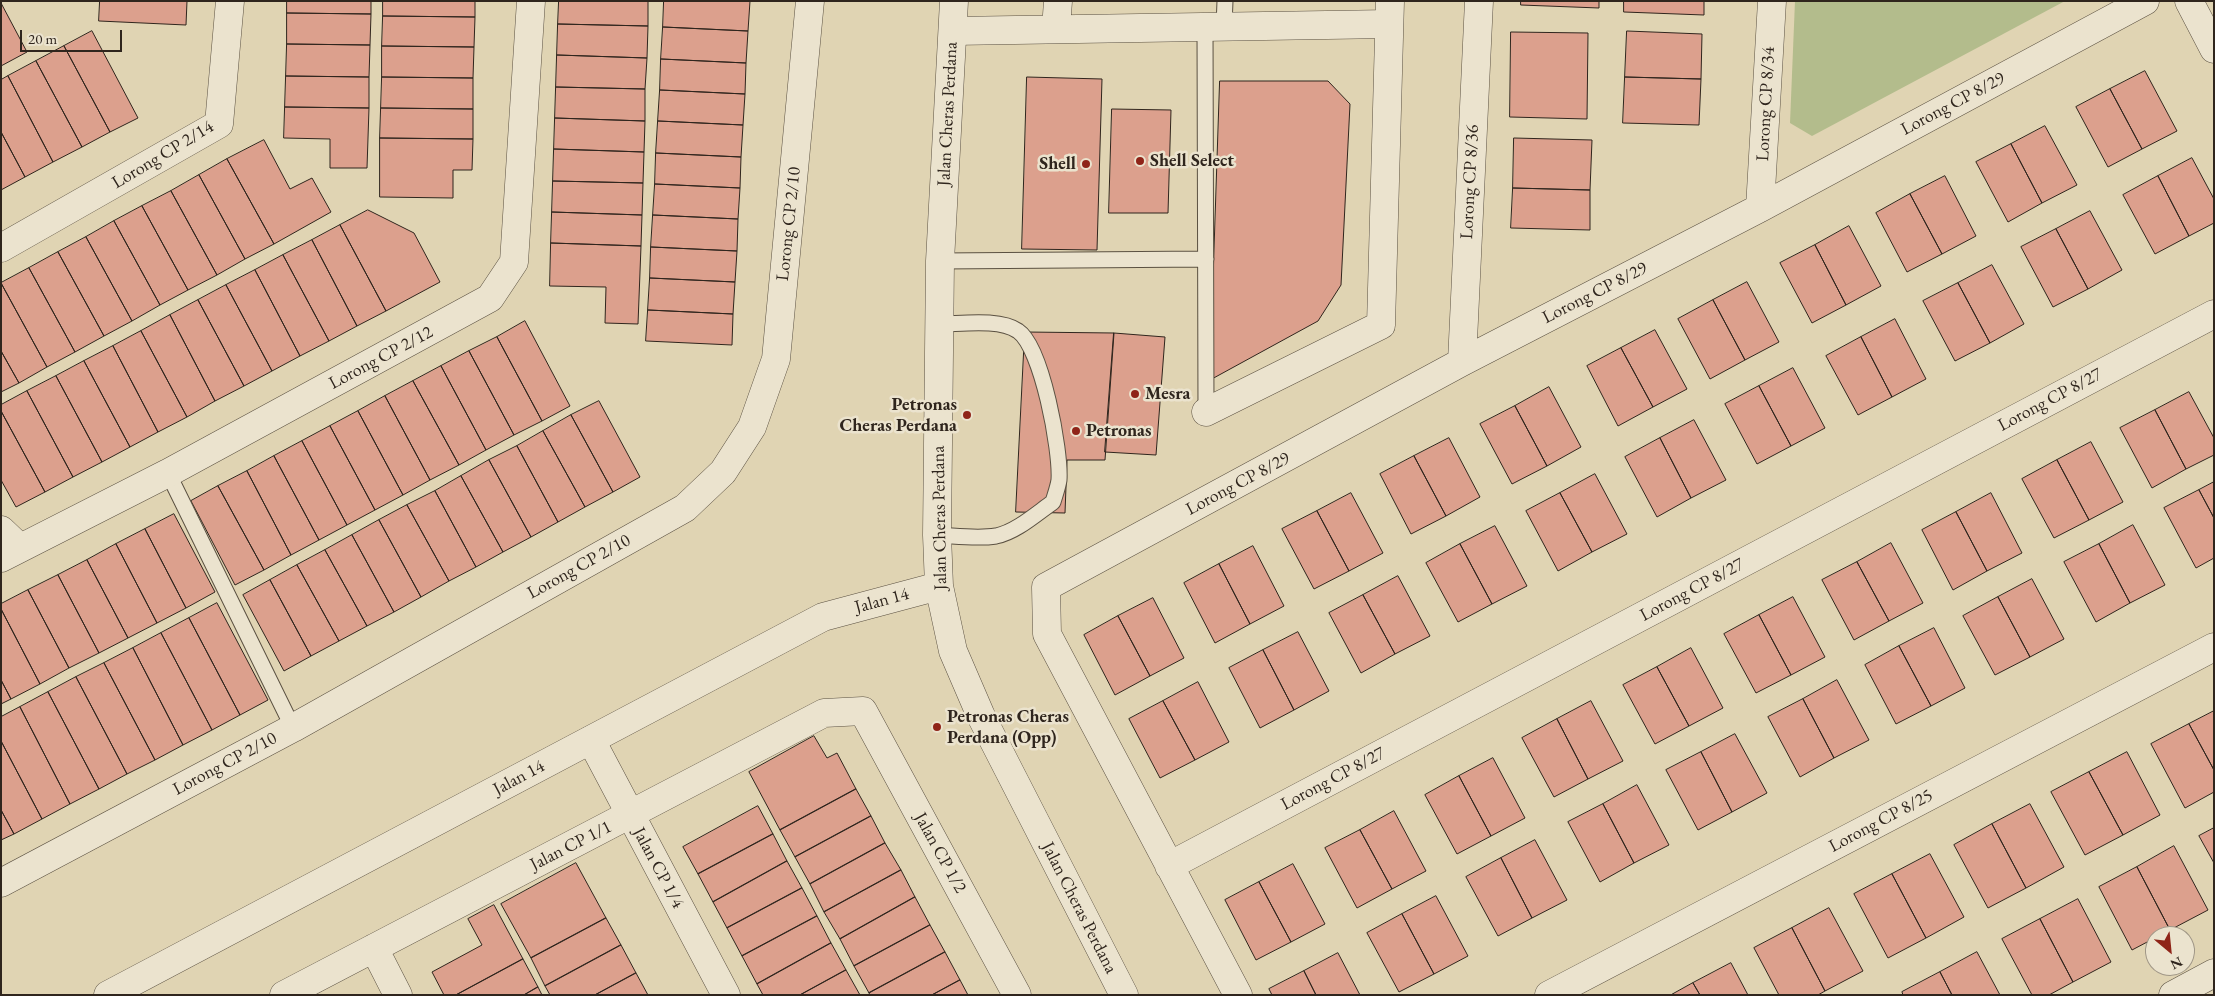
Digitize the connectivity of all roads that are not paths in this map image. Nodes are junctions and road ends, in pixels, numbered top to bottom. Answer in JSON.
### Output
{"nodes":[{"id":1,"x":230,"y":1,"type":"edge"},
{"id":2,"x":531,"y":1,"type":"edge"},
{"id":3,"x":810,"y":1,"type":"edge"},
{"id":4,"x":954,"y":1,"type":"edge"},
{"id":5,"x":1058,"y":1,"type":"edge"},
{"id":6,"x":1479,"y":1,"type":"edge"},
{"id":7,"x":1772,"y":1,"type":"edge"},
{"id":8,"x":2145,"y":1,"type":"edge"},
{"id":9,"x":2189,"y":1,"type":"edge"},
{"id":10,"x":1390,"y":13,"type":"edge"},
{"id":11,"x":1218,"y":18,"type":"edge"},
{"id":12,"x":1056,"y":29,"type":"junction"},
{"id":13,"x":953,"y":31,"type":"junction"},
{"id":14,"x":2214,"y":49,"type":"edge"},
{"id":15,"x":1760,"y":208,"type":"junction"},
{"id":16,"x":1,"y":248,"type":"edge"},
{"id":17,"x":1206,"y":259,"type":"junction"},
{"id":18,"x":940,"y":261,"type":"junction"},
{"id":19,"x":2214,"y":314,"type":"edge"},
{"id":20,"x":939,"y":324,"type":"junction"},
{"id":21,"x":1462,"y":362,"type":"junction"},
{"id":22,"x":1206,"y":412,"type":"joint"},
{"id":23,"x":168,"y":473,"type":"junction"},
{"id":24,"x":937,"y":535,"type":"junction"},
{"id":25,"x":8,"y":545,"type":"edge"},
{"id":26,"x":939,"y":586,"type":"junction"},
{"id":27,"x":2214,"y":647,"type":"edge"},
{"id":28,"x":863,"y":711,"type":"joint"},
{"id":29,"x":293,"y":728,"type":"junction"},
{"id":30,"x":591,"y":740,"type":"junction"},
{"id":31,"x":630,"y":815,"type":"junction"},
{"id":32,"x":1169,"y":866,"type":"junction"},
{"id":33,"x":1,"y":883,"type":"edge"},
{"id":34,"x":374,"y":948,"type":"junction"},
{"id":35,"x":2214,"y":973,"type":"edge"},
{"id":36,"x":108,"y":995,"type":"edge"},
{"id":37,"x":284,"y":995,"type":"edge"},
{"id":38,"x":398,"y":995,"type":"edge"},
{"id":39,"x":726,"y":995,"type":"edge"},
{"id":40,"x":1017,"y":995,"type":"edge"},
{"id":41,"x":1124,"y":995,"type":"edge"},
{"id":42,"x":1238,"y":995,"type":"edge"},
{"id":43,"x":1549,"y":995,"type":"edge"},
{"id":44,"x":2173,"y":995,"type":"edge"}],
"edges":[{"from":1,"to":16,"type":"street","name":"Lorong CP 2/14"},
{"from":2,"to":23,"type":"street","name":"Lorong CP 2/12"},
{"from":3,"to":29,"type":"street","name":"Lorong CP 2/10"},
{"from":4,"to":13,"type":"street","name":"Jalan Cheras Perdana"},
{"from":5,"to":12,"type":"street"},
{"from":6,"to":21,"type":"street","name":"Lorong CP 8/36"},
{"from":7,"to":15,"type":"street","name":"Lorong CP 8/34"},
{"from":8,"to":15,"type":"street","name":"Lorong CP 8/29"},
{"from":9,"to":14,"type":"street"},
{"from":10,"to":11,"type":"street"},
{"from":10,"to":22,"type":"street"},
{"from":11,"to":12,"type":"street"},
{"from":11,"to":17,"type":"lane"},
{"from":12,"to":13,"type":"street"},
{"from":13,"to":18,"type":"street","name":"Jalan Cheras Perdana"},
{"from":15,"to":21,"type":"street","name":"Lorong CP 8/29"},
{"from":17,"to":18,"type":"lane"},
{"from":17,"to":22,"type":"lane"},
{"from":18,"to":20,"type":"street","name":"Jalan Cheras Perdana"},
{"from":19,"to":32,"type":"street","name":"Lorong CP 8/27"},
{"from":20,"to":24,"type":"street","name":"Jalan Cheras Perdana"},
{"from":20,"to":24,"type":"lane"},
{"from":21,"to":32,"type":"street","name":"Lorong CP 8/29"},
{"from":23,"to":25,"type":"street","name":"Lorong CP 2/12"},
{"from":23,"to":29,"type":"lane"},
{"from":24,"to":26,"type":"street","name":"Jalan Cheras Perdana"},
{"from":26,"to":30,"type":"street","name":"Jalan 14"},
{"from":26,"to":41,"type":"street","name":"Jalan Cheras Perdana"},
{"from":27,"to":43,"type":"street","name":"Lorong CP 8/25"},
{"from":28,"to":31,"type":"street","name":"Jalan CP 1/1"},
{"from":28,"to":40,"type":"street","name":"Jalan CP 1/2"},
{"from":29,"to":33,"type":"street","name":"Lorong CP 2/10"},
{"from":30,"to":31,"type":"street","name":"Jalan CP 1/4"},
{"from":30,"to":36,"type":"street","name":"Jalan 14"},
{"from":31,"to":34,"type":"street","name":"Jalan CP 1/1"},
{"from":31,"to":39,"type":"street","name":"Jalan CP 1/4"},
{"from":32,"to":42,"type":"street"},
{"from":34,"to":37,"type":"street","name":"Jalan CP 1/1"},
{"from":34,"to":38,"type":"street"},
{"from":35,"to":44,"type":"street"}]}
